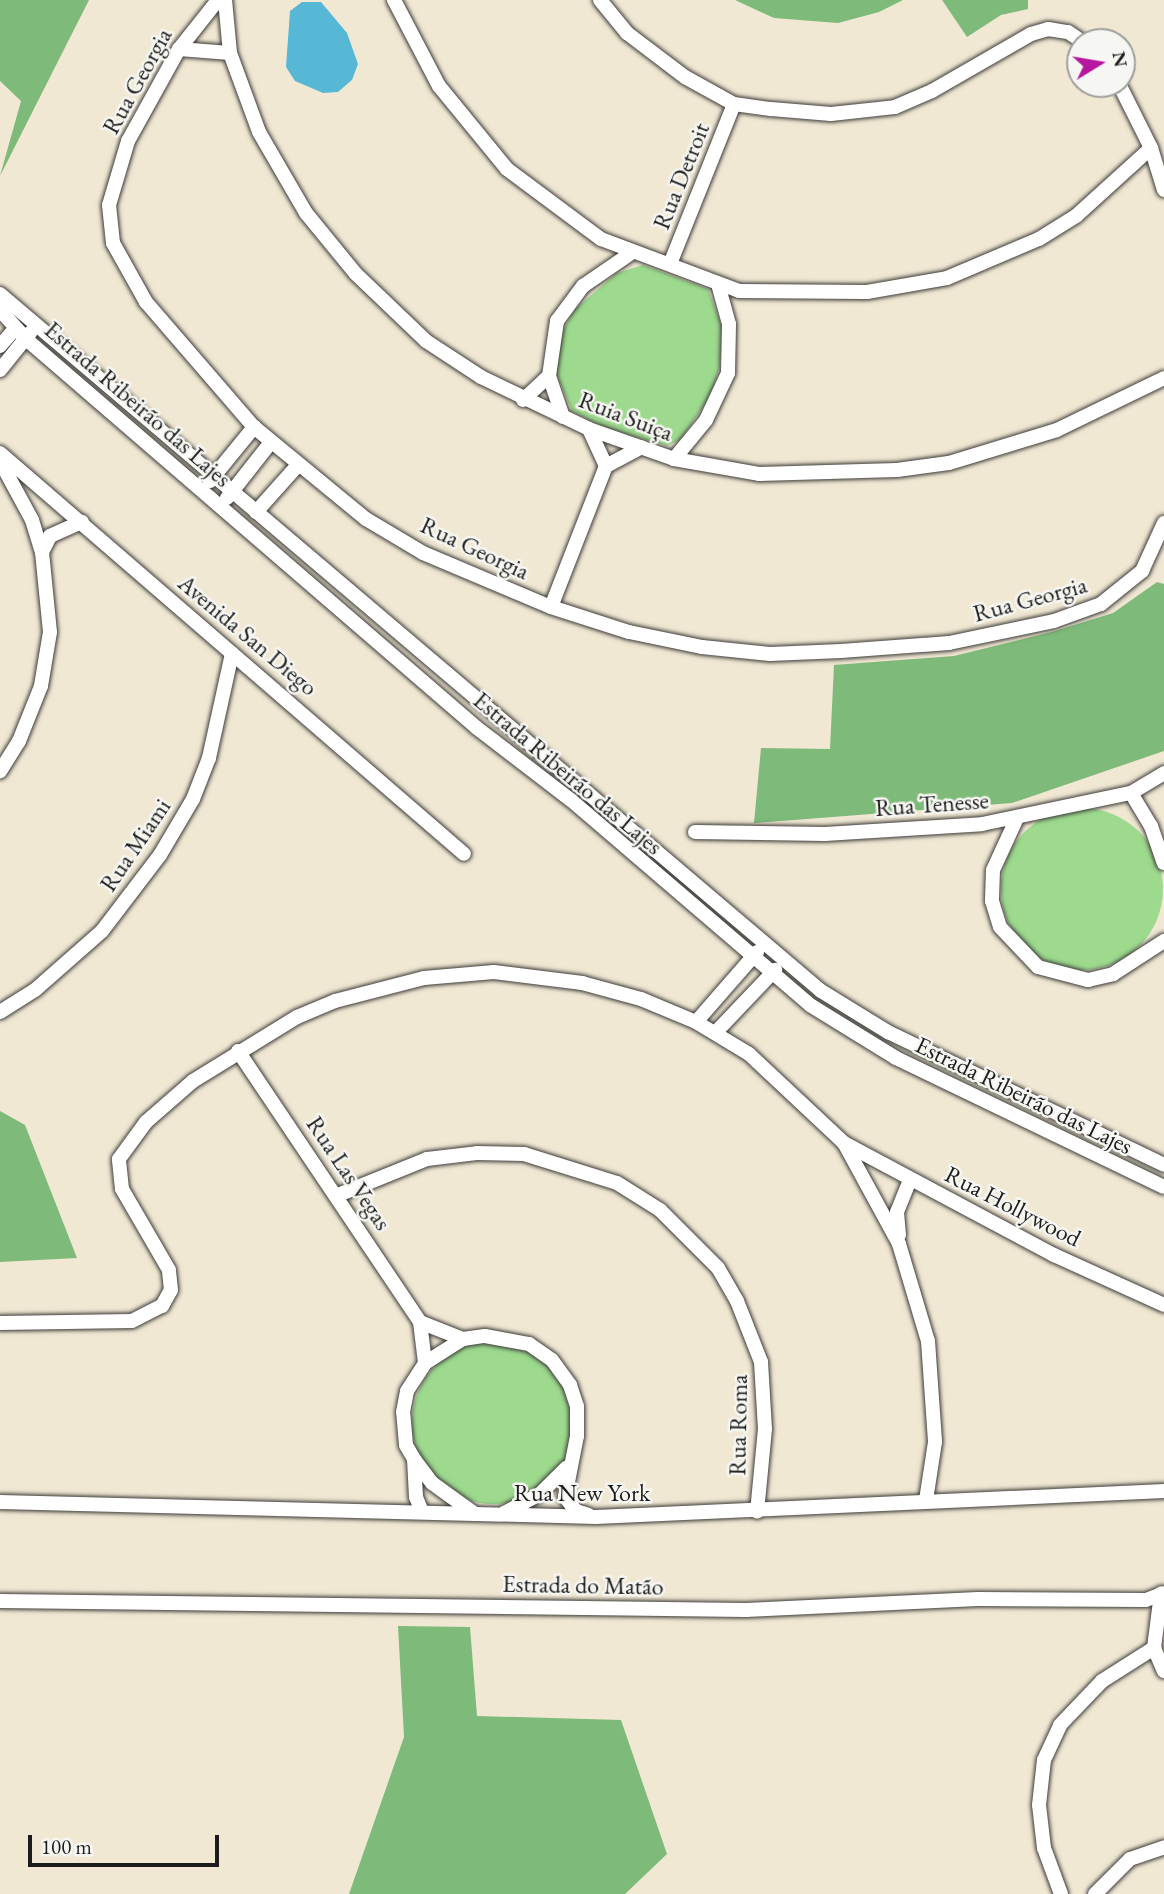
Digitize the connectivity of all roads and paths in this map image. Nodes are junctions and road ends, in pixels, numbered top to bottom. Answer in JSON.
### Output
{"nodes":[{"id":1,"x":218,"y":0,"type":"edge"},
{"id":2,"x":225,"y":0,"type":"edge"},
{"id":3,"x":394,"y":0,"type":"edge"},
{"id":4,"x":600,"y":0,"type":"edge"},
{"id":5,"x":1066,"y":32,"type":"edge"},
{"id":6,"x":178,"y":49,"type":"junction"},
{"id":7,"x":230,"y":53,"type":"junction"},
{"id":8,"x":1126,"y":98,"type":"edge"},
{"id":9,"x":734,"y":104,"type":"junction"},
{"id":10,"x":1151,"y":148,"type":"junction"},
{"id":11,"x":1164,"y":190,"type":"edge"},
{"id":12,"x":631,"y":253,"type":"junction"},
{"id":13,"x":670,"y":264,"type":"junction"},
{"id":14,"x":718,"y":284,"type":"junction"},
{"id":15,"x":0,"y":294,"type":"edge"},
{"id":16,"x":0,"y":310,"type":"edge"},
{"id":17,"x":37,"y":324,"type":"junction"},
{"id":18,"x":20,"y":334,"type":"junction"},
{"id":19,"x":0,"y":346,"type":"edge"},
{"id":20,"x":0,"y":370,"type":"edge"},
{"id":21,"x":550,"y":376,"type":"junction"},
{"id":22,"x":1164,"y":379,"type":"edge"},
{"id":23,"x":523,"y":400,"type":"junction"},
{"id":24,"x":563,"y":417,"type":"junction"},
{"id":25,"x":254,"y":426,"type":"junction"},
{"id":26,"x":589,"y":429,"type":"junction"},
{"id":27,"x":271,"y":442,"type":"junction"},
{"id":28,"x":641,"y":447,"type":"junction"},
{"id":29,"x":0,"y":453,"type":"edge"},
{"id":30,"x":674,"y":459,"type":"junction"},
{"id":31,"x":0,"y":461,"type":"edge"},
{"id":32,"x":298,"y":465,"type":"junction"},
{"id":33,"x":606,"y":466,"type":"junction"},
{"id":34,"x":214,"y":476,"type":"junction"},
{"id":35,"x":203,"y":491,"type":"junction"},
{"id":36,"x":233,"y":491,"type":"junction"},
{"id":37,"x":221,"y":506,"type":"junction"},
{"id":38,"x":256,"y":512,"type":"junction"},
{"id":39,"x":82,"y":522,"type":"junction"},
{"id":40,"x":268,"y":522,"type":"junction"},
{"id":41,"x":1164,"y":523,"type":"edge"},
{"id":42,"x":257,"y":537,"type":"junction"},
{"id":43,"x":42,"y":552,"type":"junction"},
{"id":44,"x":551,"y":607,"type":"junction"},
{"id":45,"x":232,"y":653,"type":"junction"},
{"id":46,"x":0,"y":771,"type":"edge"},
{"id":47,"x":1164,"y":773,"type":"edge"},
{"id":48,"x":1130,"y":793,"type":"junction"},
{"id":49,"x":1016,"y":820,"type":"junction"},
{"id":50,"x":695,"y":832,"type":"dead end"},
{"id":51,"x":464,"y":854,"type":"dead end"},
{"id":52,"x":1164,"y":863,"type":"edge"},
{"id":53,"x":1164,"y":941,"type":"edge"},
{"id":54,"x":763,"y":944,"type":"junction"},
{"id":55,"x":751,"y":959,"type":"junction"},
{"id":56,"x":782,"y":960,"type":"junction"},
{"id":57,"x":771,"y":975,"type":"junction"},
{"id":58,"x":0,"y":1012,"type":"edge"},
{"id":59,"x":696,"y":1022,"type":"junction"},
{"id":60,"x":716,"y":1032,"type":"junction"},
{"id":61,"x":238,"y":1051,"type":"junction"},
{"id":62,"x":844,"y":1143,"type":"junction"},
{"id":63,"x":1164,"y":1165,"type":"edge"},
{"id":64,"x":910,"y":1180,"type":"junction"},
{"id":65,"x":1164,"y":1188,"type":"edge"},
{"id":66,"x":338,"y":1195,"type":"junction"},
{"id":67,"x":899,"y":1244,"type":"junction"},
{"id":68,"x":1164,"y":1305,"type":"edge"},
{"id":69,"x":420,"y":1322,"type":"junction"},
{"id":70,"x":0,"y":1323,"type":"edge"},
{"id":71,"x":463,"y":1339,"type":"junction"},
{"id":72,"x":425,"y":1363,"type":"junction"},
{"id":73,"x":414,"y":1459,"type":"junction"},
{"id":74,"x":569,"y":1465,"type":"junction"},
{"id":75,"x":1164,"y":1492,"type":"edge"},
{"id":76,"x":926,"y":1500,"type":"junction"},
{"id":77,"x":0,"y":1502,"type":"edge"},
{"id":78,"x":422,"y":1512,"type":"junction"},
{"id":79,"x":757,"y":1512,"type":"junction"},
{"id":80,"x":480,"y":1516,"type":"junction"},
{"id":81,"x":498,"y":1516,"type":"junction"},
{"id":82,"x":596,"y":1517,"type":"junction"},
{"id":83,"x":1163,"y":1600,"type":"edge"},
{"id":84,"x":0,"y":1601,"type":"edge"},
{"id":85,"x":1154,"y":1648,"type":"junction"},
{"id":86,"x":1164,"y":1671,"type":"edge"},
{"id":87,"x":1164,"y":1847,"type":"edge"},
{"id":88,"x":1061,"y":1894,"type":"edge"},
{"id":89,"x":1095,"y":1894,"type":"edge"}],
"edges":[{"from":1,"to":6,"type":"street","name":"Rua Georgia"},
{"from":2,"to":7,"type":"street","name":"Ruia Suiça"},
{"from":3,"to":12,"type":"street"},
{"from":4,"to":9,"type":"street"},
{"from":5,"to":9,"type":"street"},
{"from":6,"to":7,"type":"street"},
{"from":6,"to":25,"type":"street","name":"Rua Georgia"},
{"from":7,"to":23,"type":"street","name":"Ruia Suiça"},
{"from":8,"to":10,"type":"street"},
{"from":9,"to":13,"type":"street","name":"Rua Detroit"},
{"from":10,"to":11,"type":"street"},
{"from":10,"to":14,"type":"street"},
{"from":12,"to":13,"type":"street"},
{"from":12,"to":21,"type":"street","name":"Rua Detroit"},
{"from":13,"to":14,"type":"street"},
{"from":14,"to":30,"type":"street"},
{"from":15,"to":17,"type":"street","name":"Estrada Ribeirão das Lajes"},
{"from":16,"to":18,"type":"street","name":"Estrada Ribeirão das Lajes"},
{"from":17,"to":18,"type":"street"},
{"from":17,"to":34,"type":"street","name":"Estrada Ribeirão das Lajes"},
{"from":18,"to":19,"type":"street"},
{"from":18,"to":20,"type":"street"},
{"from":18,"to":35,"type":"street","name":"Estrada Ribeirão das Lajes"},
{"from":21,"to":23,"type":"street"},
{"from":21,"to":24,"type":"street"},
{"from":22,"to":30,"type":"street","name":"Ruia Suiça"},
{"from":23,"to":24,"type":"street","name":"Ruia Suiça"},
{"from":24,"to":26,"type":"street","name":"Ruia Suiça"},
{"from":25,"to":27,"type":"street","name":"Rua Georgia"},
{"from":25,"to":34,"type":"street"},
{"from":26,"to":28,"type":"street","name":"Ruia Suiça"},
{"from":26,"to":33,"type":"street"},
{"from":27,"to":32,"type":"street","name":"Rua Georgia"},
{"from":27,"to":36,"type":"street"},
{"from":28,"to":30,"type":"street","name":"Ruia Suiça"},
{"from":28,"to":33,"type":"street"},
{"from":29,"to":39,"type":"street","name":"Avenida San Diego"},
{"from":31,"to":43,"type":"street"},
{"from":32,"to":38,"type":"street"},
{"from":32,"to":44,"type":"street","name":"Rua Georgia"},
{"from":33,"to":44,"type":"street"},
{"from":34,"to":35,"type":"street"},
{"from":34,"to":36,"type":"street","name":"Estrada Ribeirão das Lajes"},
{"from":35,"to":37,"type":"street","name":"Estrada Ribeirão das Lajes"},
{"from":36,"to":37,"type":"street"},
{"from":36,"to":38,"type":"street","name":"Estrada Ribeirão das Lajes"},
{"from":37,"to":42,"type":"street","name":"Estrada Ribeirão das Lajes"},
{"from":38,"to":40,"type":"street","name":"Estrada Ribeirão das Lajes"},
{"from":39,"to":43,"type":"street"},
{"from":39,"to":45,"type":"street","name":"Avenida San Diego"},
{"from":40,"to":42,"type":"street"},
{"from":40,"to":54,"type":"street","name":"Estrada Ribeirão das Lajes"},
{"from":41,"to":44,"type":"street","name":"Rua Georgia"},
{"from":42,"to":55,"type":"street","name":"Estrada Ribeirão das Lajes"},
{"from":43,"to":46,"type":"street"},
{"from":45,"to":51,"type":"street","name":"Avenida San Diego"},
{"from":45,"to":58,"type":"street","name":"Rua Miami"},
{"from":47,"to":48,"type":"street","name":"Rua Tenesse"},
{"from":48,"to":49,"type":"street","name":"Rua Tenesse"},
{"from":48,"to":52,"type":"street"},
{"from":49,"to":50,"type":"street","name":"Rua Tenesse"},
{"from":49,"to":53,"type":"street"},
{"from":54,"to":55,"type":"street"},
{"from":54,"to":56,"type":"street","name":"Estrada Ribeirão das Lajes"},
{"from":55,"to":57,"type":"street","name":"Estrada Ribeirão das Lajes"},
{"from":55,"to":59,"type":"street"},
{"from":56,"to":57,"type":"street"},
{"from":56,"to":63,"type":"street","name":"Estrada Ribeirão das Lajes"},
{"from":57,"to":60,"type":"street"},
{"from":57,"to":65,"type":"street","name":"Estrada Ribeirão das Lajes"},
{"from":59,"to":60,"type":"street","name":"Rua Hollywood"},
{"from":59,"to":61,"type":"street","name":"Rua Hollywood"},
{"from":60,"to":62,"type":"street","name":"Rua Hollywood"},
{"from":61,"to":66,"type":"street","name":"Rua Las Vegas"},
{"from":61,"to":70,"type":"street","name":"Rua Hollywood"},
{"from":62,"to":64,"type":"street","name":"Rua Hollywood"},
{"from":62,"to":67,"type":"street","name":"Rua Hollywood"},
{"from":64,"to":67,"type":"street"},
{"from":64,"to":68,"type":"street","name":"Rua Hollywood"},
{"from":66,"to":69,"type":"street","name":"Rua Las Vegas"},
{"from":66,"to":79,"type":"street","name":"Rua Roma"},
{"from":67,"to":76,"type":"street","name":"Rua Hollywood"},
{"from":69,"to":71,"type":"street"},
{"from":69,"to":72,"type":"street","name":"Rua Las Vegas"},
{"from":71,"to":72,"type":"street"},
{"from":71,"to":74,"type":"street"},
{"from":72,"to":73,"type":"street"},
{"from":73,"to":78,"type":"street"},
{"from":73,"to":80,"type":"street"},
{"from":74,"to":81,"type":"street"},
{"from":74,"to":82,"type":"street"},
{"from":75,"to":76,"type":"street","name":"Rua New York"},
{"from":76,"to":79,"type":"street","name":"Rua New York"},
{"from":77,"to":78,"type":"street","name":"Rua New York"},
{"from":78,"to":80,"type":"street","name":"Rua New York"},
{"from":79,"to":82,"type":"street","name":"Rua New York"},
{"from":80,"to":81,"type":"street","name":"Rua New York"},
{"from":81,"to":82,"type":"street","name":"Rua New York"},
{"from":83,"to":84,"type":"street","name":"Estrada do Matão"},
{"from":83,"to":85,"type":"street"},
{"from":85,"to":86,"type":"street"},
{"from":85,"to":88,"type":"street"},
{"from":87,"to":89,"type":"street"}]}
